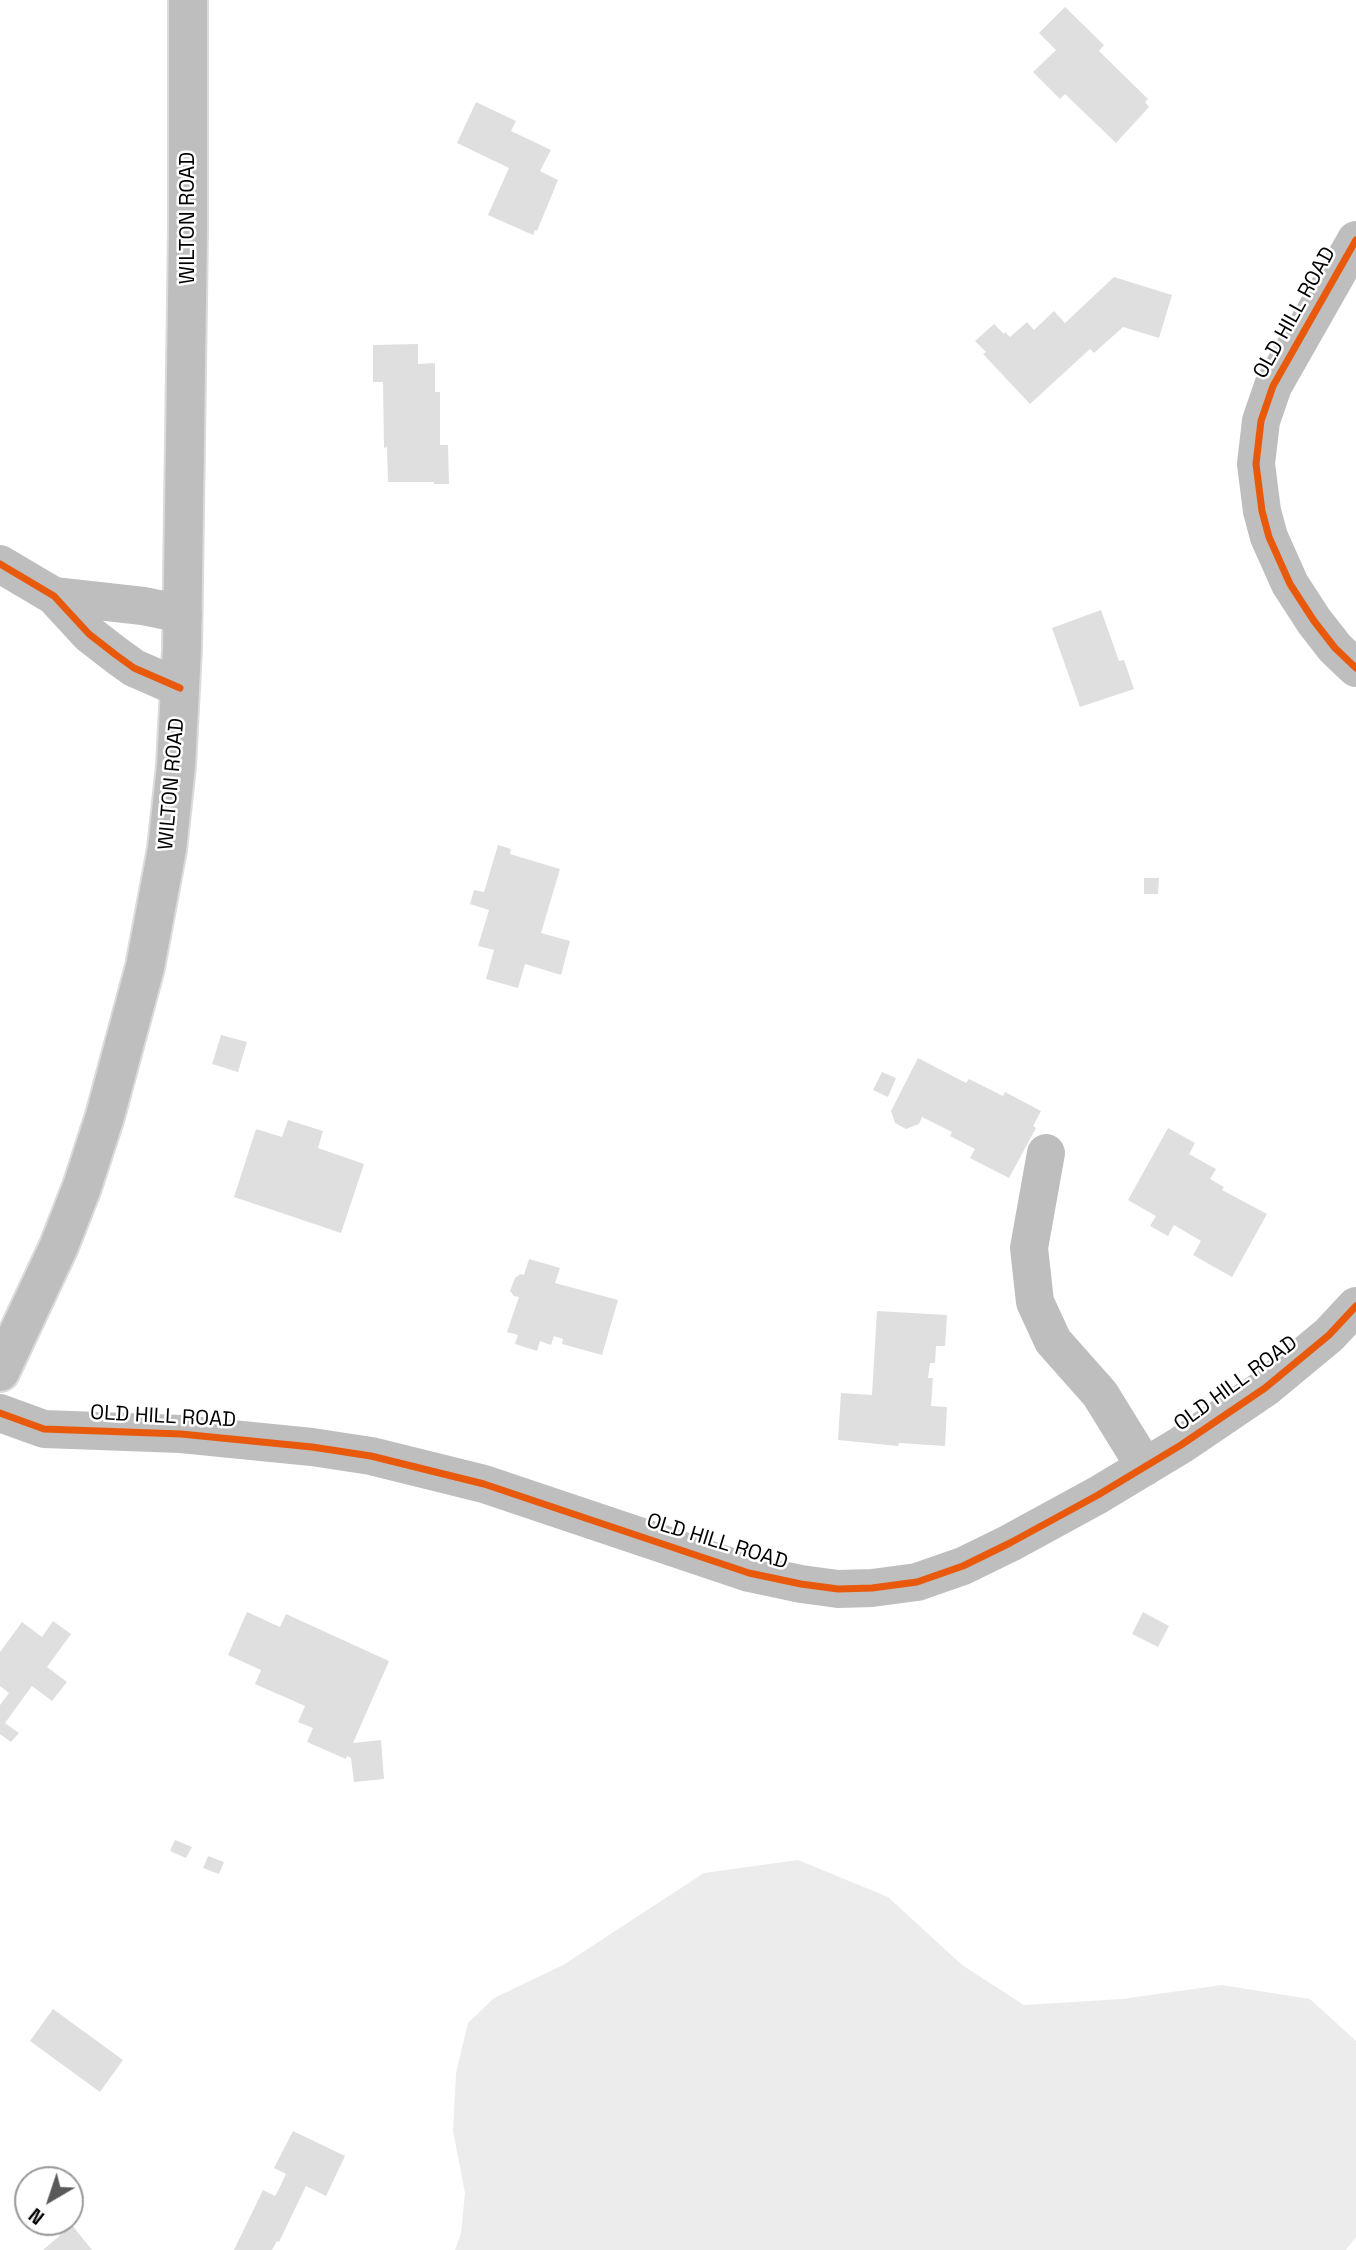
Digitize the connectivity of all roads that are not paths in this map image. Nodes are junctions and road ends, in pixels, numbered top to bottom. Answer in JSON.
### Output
{"nodes":[{"id":1,"x":188,"y":0,"type":"edge"},
{"id":2,"x":1356,"y":240,"type":"edge"},
{"id":3,"x":0,"y":564,"type":"edge"},
{"id":4,"x":54,"y":596,"type":"junction"},
{"id":5,"x":183,"y":614,"type":"junction"},
{"id":6,"x":1356,"y":668,"type":"edge"},
{"id":7,"x":180,"y":688,"type":"junction"},
{"id":8,"x":1046,"y":1153,"type":"dead end"},
{"id":9,"x":1356,"y":1306,"type":"edge"},
{"id":10,"x":0,"y":1372,"type":"edge"},
{"id":11,"x":0,"y":1413,"type":"edge"},
{"id":12,"x":1145,"y":1467,"type":"junction"}],
"edges":[{"from":1,"to":5,"type":"street","name":"WILTON ROAD"},
{"from":2,"to":6,"type":"street","name":"OLD HILL ROAD"},
{"from":3,"to":4,"type":"street"},
{"from":4,"to":5,"type":"street"},
{"from":4,"to":7,"type":"street"},
{"from":5,"to":7,"type":"street","name":"WILTON ROAD"},
{"from":7,"to":10,"type":"street","name":"WILTON ROAD"},
{"from":8,"to":12,"type":"street"},
{"from":9,"to":12,"type":"street","name":"OLD HILL ROAD"},
{"from":11,"to":12,"type":"street","name":"OLD HILL ROAD"}]}
